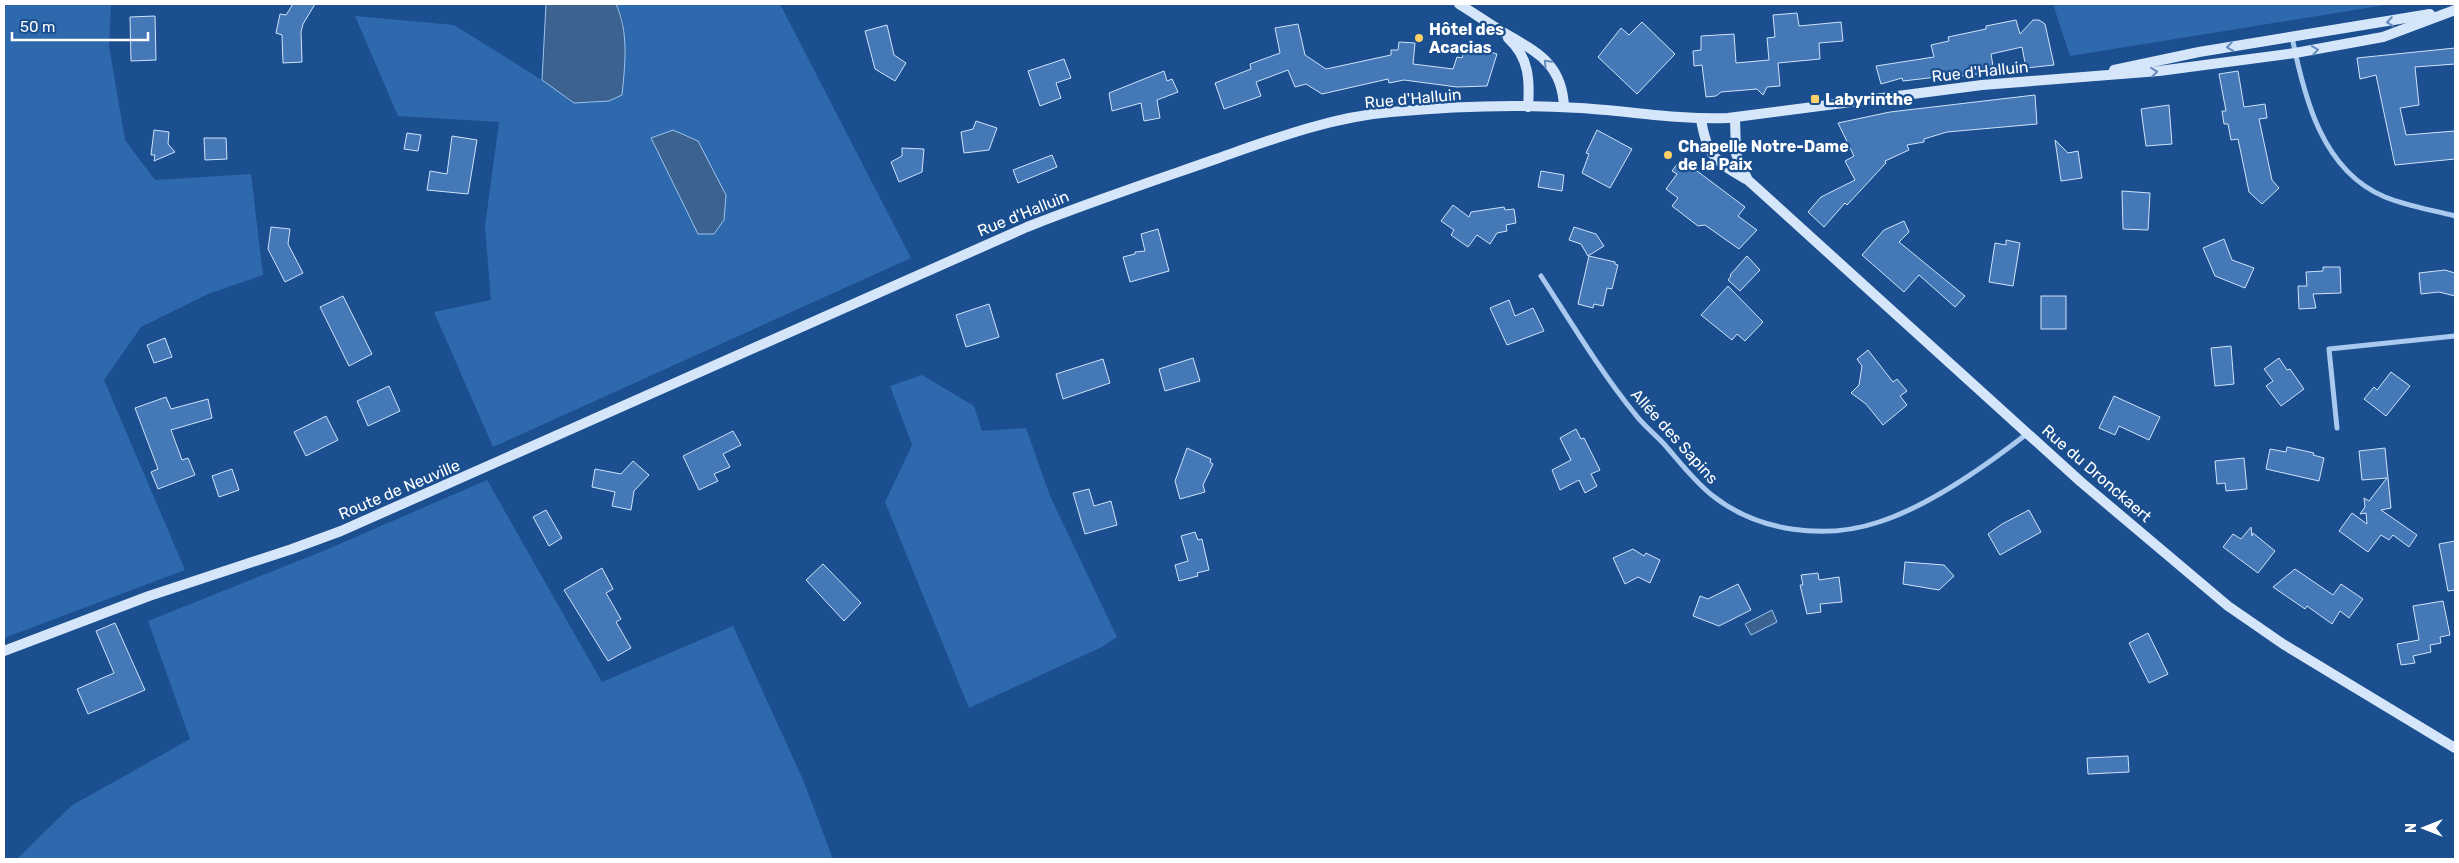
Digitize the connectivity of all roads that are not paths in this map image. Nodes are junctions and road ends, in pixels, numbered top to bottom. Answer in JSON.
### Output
{"nodes":[{"id":1,"x":1459,"y":4,"type":"edge"},
{"id":2,"x":2455,"y":9,"type":"edge"},
{"id":3,"x":1500,"y":30,"type":"junction"},
{"id":4,"x":2292,"y":37,"type":"junction"},
{"id":5,"x":2295,"y":53,"type":"junction"},
{"id":6,"x":2071,"y":77,"type":"junction"},
{"id":7,"x":1528,"y":107,"type":"junction"},
{"id":8,"x":1564,"y":107,"type":"junction"},
{"id":9,"x":1735,"y":118,"type":"junction"},
{"id":10,"x":1701,"y":119,"type":"junction"},
{"id":11,"x":1749,"y":181,"type":"junction"},
{"id":12,"x":2455,"y":216,"type":"edge"},
{"id":13,"x":1540,"y":276,"type":"dead end"},
{"id":14,"x":795,"y":330,"type":"joint"},
{"id":15,"x":2455,"y":336,"type":"edge"},
{"id":16,"x":2338,"y":428,"type":"dead end"},
{"id":17,"x":2028,"y":432,"type":"junction"},
{"id":18,"x":4,"y":651,"type":"edge"},
{"id":19,"x":2455,"y":748,"type":"edge"}],
"edges":[{"from":1,"to":3,"type":"main road"},
{"from":2,"to":4,"type":"main road","name":"Rue d'Halluin","one_way":true},
{"from":5,"to":2,"type":"main road","name":"Rue d'Halluin","one_way":true},
{"from":3,"to":7,"type":"main road"},
{"from":8,"to":3,"type":"main road","one_way":true},
{"from":4,"to":5,"type":"street"},
{"from":4,"to":6,"type":"main road","name":"Rue d'Halluin","one_way":true},
{"from":6,"to":5,"type":"main road","name":"Rue d'Halluin","one_way":true},
{"from":5,"to":12,"type":"street"},
{"from":6,"to":9,"type":"main road","name":"Rue d'Halluin"},
{"from":7,"to":8,"type":"main road","name":"Rue d'Halluin"},
{"from":7,"to":14,"type":"main road","name":"Rue d'Halluin"},
{"from":8,"to":10,"type":"main road","name":"Rue d'Halluin"},
{"from":9,"to":10,"type":"main road","name":"Rue d'Halluin"},
{"from":9,"to":11,"type":"main road","name":"Rue du Dronckaert"},
{"from":10,"to":11,"type":"main road","name":"Rue du Dronckaert"},
{"from":11,"to":17,"type":"main road","name":"Rue du Dronckaert"},
{"from":13,"to":17,"type":"street","name":"Allée des Sapins"},
{"from":14,"to":18,"type":"main road","name":"Route de Neuville"},
{"from":15,"to":16,"type":"street"},
{"from":17,"to":19,"type":"main road","name":"Rue du Dronckaert"}]}
